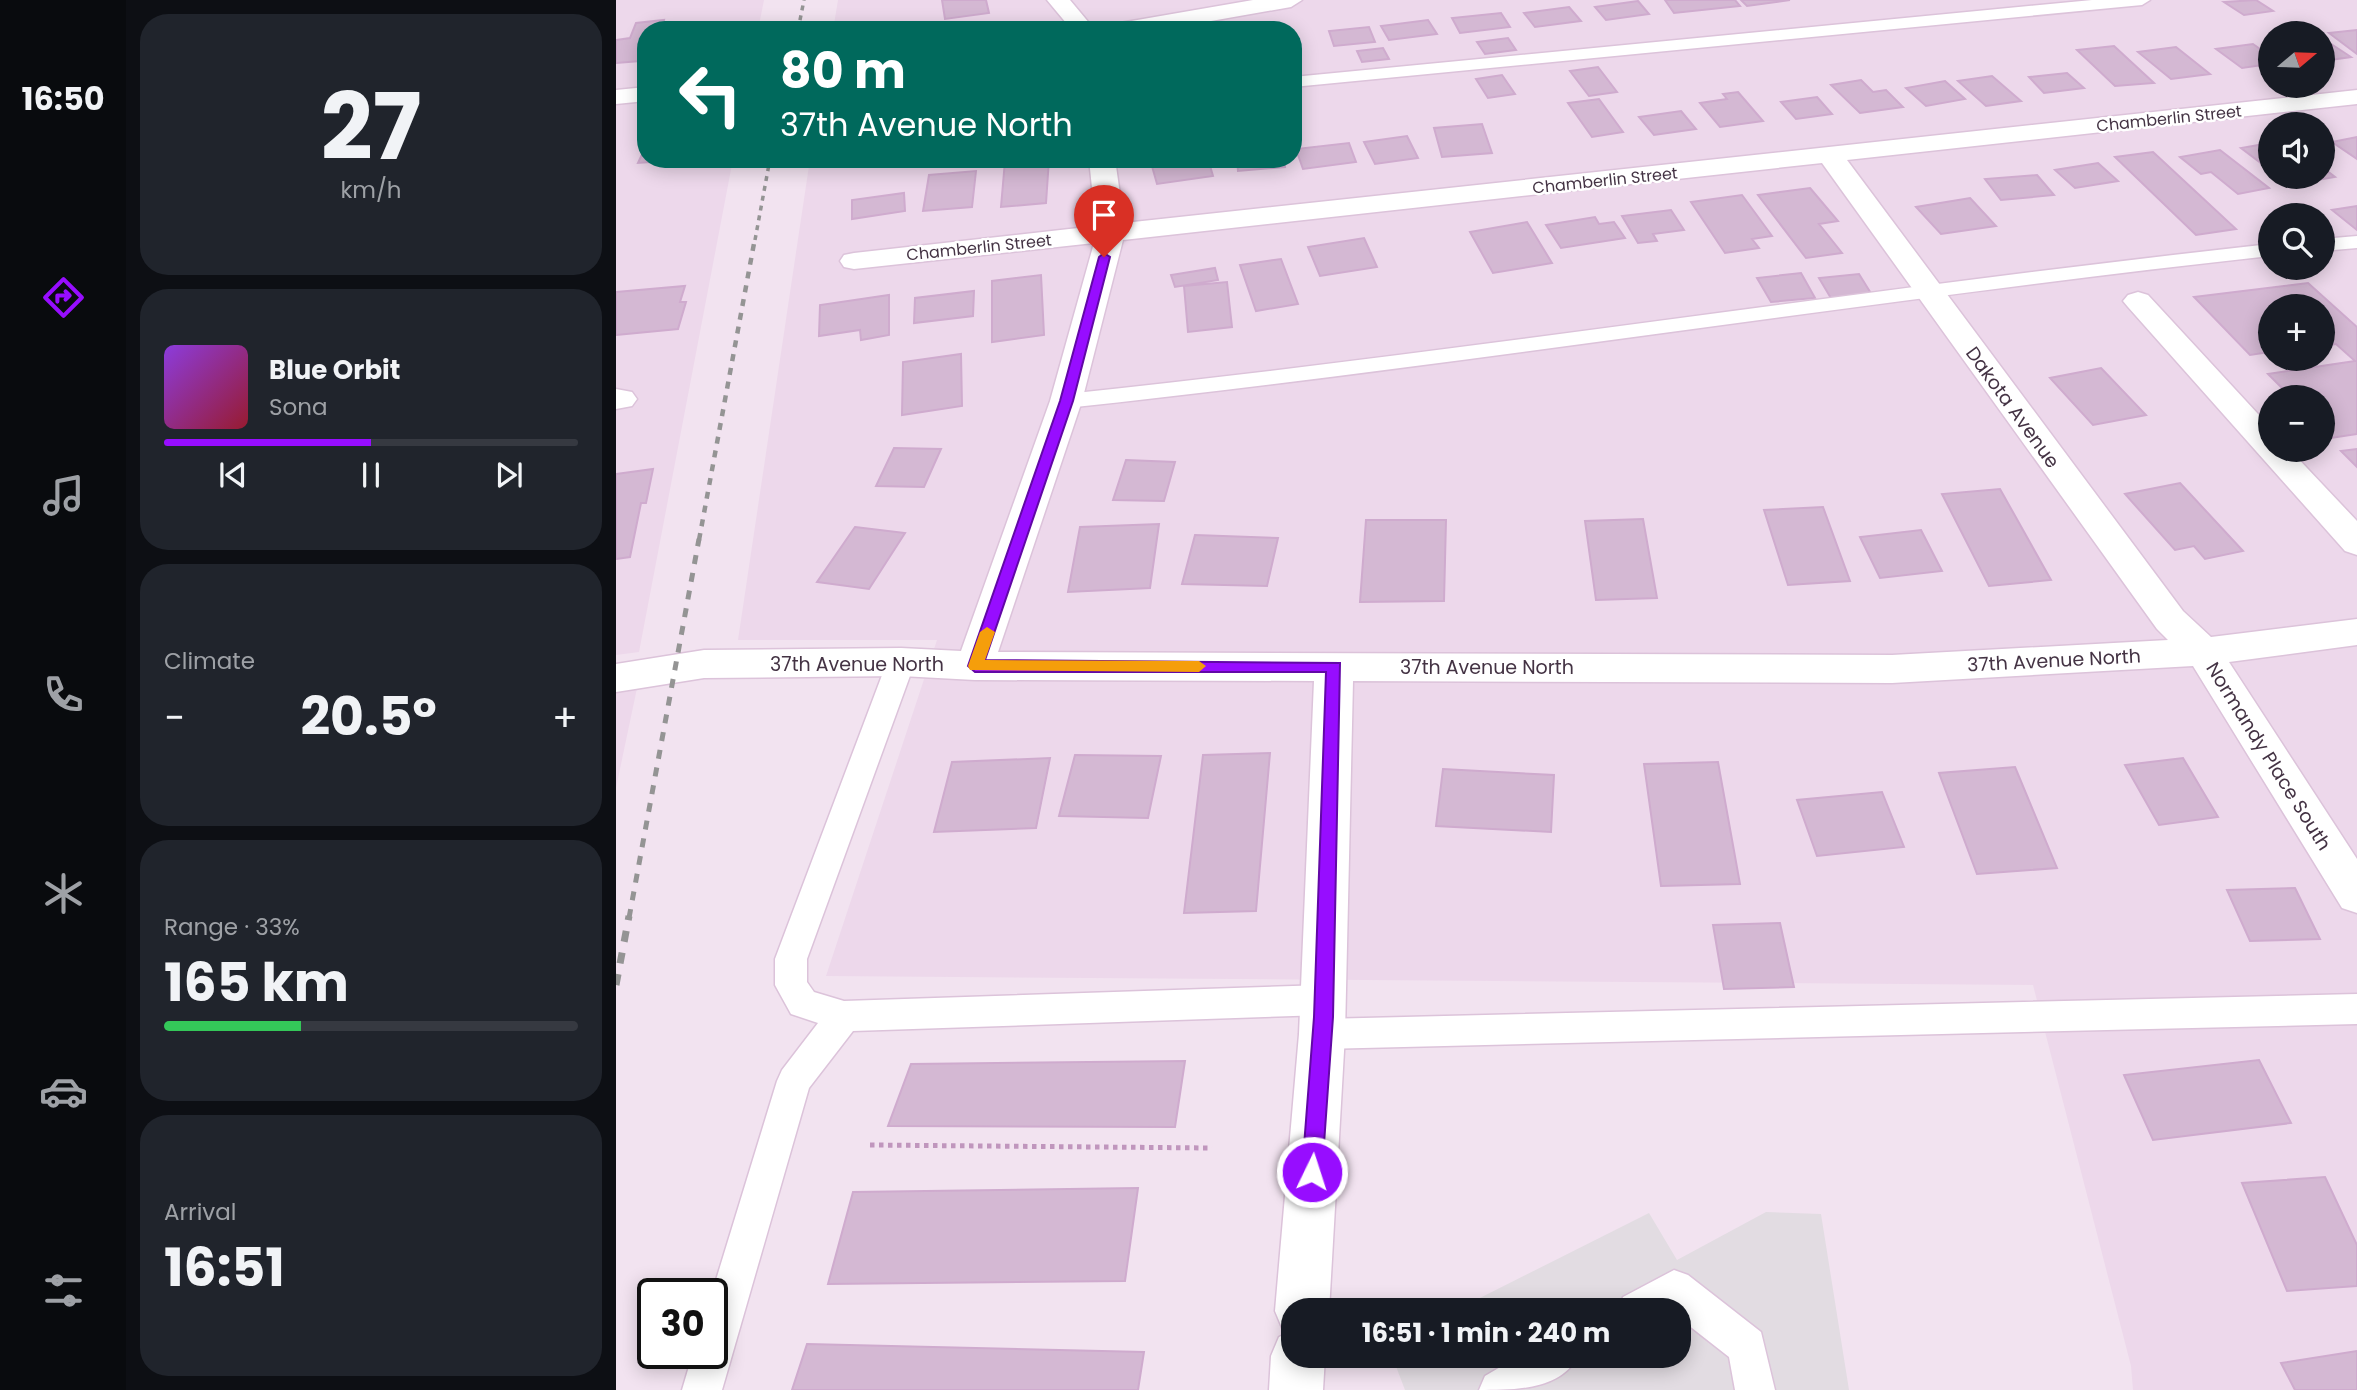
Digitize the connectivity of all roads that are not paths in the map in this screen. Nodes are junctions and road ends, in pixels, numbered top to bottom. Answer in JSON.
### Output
{"nodes":[{"id":1,"x":1058,"y":0,"type":"edge"},
{"id":2,"x":1292,"y":0,"type":"edge"},
{"id":3,"x":2142,"y":0,"type":"edge"},
{"id":4,"x":1249,"y":2,"type":"edge"},
{"id":5,"x":1076,"y":21,"type":"edge"},
{"id":6,"x":1161,"y":21,"type":"edge"},
{"id":7,"x":1302,"y":81,"type":"edge"},
{"id":8,"x":637,"y":95,"type":"edge"},
{"id":9,"x":616,"y":97,"type":"edge"},
{"id":10,"x":2357,"y":97,"type":"edge"},
{"id":11,"x":1830,"y":156,"type":"junction"},
{"id":12,"x":1103,"y":168,"type":"edge"},
{"id":13,"x":1111,"y":233,"type":"junction"},
{"id":14,"x":2357,"y":242,"type":"edge"},
{"id":15,"x":2335,"y":244,"type":"edge"},
{"id":16,"x":2258,"y":251,"type":"edge"},
{"id":17,"x":854,"y":261,"type":"dead end"},
{"id":18,"x":1930,"y":293,"type":"junction"},
{"id":19,"x":2138,"y":301,"type":"dead end"},
{"id":20,"x":1066,"y":401,"type":"junction"},
{"id":21,"x":2258,"y":434,"type":"edge"},
{"id":22,"x":2284,"y":462,"type":"edge"},
{"id":23,"x":2357,"y":543,"type":"edge"},
{"id":24,"x":2357,"y":632,"type":"edge"},
{"id":25,"x":2203,"y":652,"type":"junction"},
{"id":26,"x":901,"y":662,"type":"junction"},
{"id":27,"x":975,"y":666,"type":"junction"},
{"id":28,"x":1334,"y":667,"type":"junction"},
{"id":29,"x":616,"y":678,"type":"edge"},
{"id":30,"x":2357,"y":895,"type":"edge"},
{"id":31,"x":2357,"y":1009,"type":"edge"},
{"id":32,"x":844,"y":1016,"type":"junction"},
{"id":33,"x":1323,"y":1017,"type":"junction"},
{"id":34,"x":1303,"y":1298,"type":"edge"},
{"id":35,"x":1659,"y":1298,"type":"edge"},
{"id":36,"x":1686,"y":1298,"type":"edge"},
{"id":37,"x":1691,"y":1302,"type":"edge"},
{"id":38,"x":1297,"y":1368,"type":"edge"},
{"id":39,"x":1537,"y":1368,"type":"edge"},
{"id":40,"x":702,"y":1390,"type":"edge"},
{"id":41,"x":1296,"y":1390,"type":"edge"},
{"id":42,"x":1499,"y":1390,"type":"edge"},
{"id":43,"x":1755,"y":1390,"type":"edge"}],
"edges":[{"from":1,"to":5,"type":"street"},
{"from":2,"to":4,"type":"street"},
{"from":3,"to":7,"type":"lane"},
{"from":4,"to":6,"type":"street"},
{"from":8,"to":9,"type":"street"},
{"from":10,"to":11,"type":"street","name":"Chamberlin Street"},
{"from":11,"to":13,"type":"street","name":"Chamberlin Street"},
{"from":11,"to":18,"type":"street","name":"Dakota Avenue"},
{"from":12,"to":13,"type":"street"},
{"from":13,"to":17,"type":"street","name":"Chamberlin Street"},
{"from":13,"to":20,"type":"street"},
{"from":14,"to":15,"type":"lane"},
{"from":16,"to":18,"type":"lane"},
{"from":18,"to":20,"type":"lane"},
{"from":18,"to":25,"type":"street","name":"Dakota Avenue"},
{"from":19,"to":21,"type":"street"},
{"from":20,"to":27,"type":"street"},
{"from":22,"to":23,"type":"street"},
{"from":24,"to":25,"type":"street","name":"37th Avenue North"},
{"from":25,"to":28,"type":"street","name":"37th Avenue North"},
{"from":25,"to":30,"type":"street","name":"Normandy Place South"},
{"from":26,"to":27,"type":"street","name":"37th Avenue North"},
{"from":26,"to":29,"type":"street","name":"37th Avenue North"},
{"from":26,"to":32,"type":"lane"},
{"from":27,"to":28,"type":"street","name":"37th Avenue North"},
{"from":28,"to":33,"type":"street"},
{"from":31,"to":33,"type":"lane"},
{"from":32,"to":33,"type":"lane"},
{"from":32,"to":40,"type":"lane"},
{"from":33,"to":34,"type":"street"},
{"from":35,"to":36,"type":"lane"},
{"from":37,"to":43,"type":"lane"},
{"from":38,"to":41,"type":"street"},
{"from":39,"to":42,"type":"lane"}]}
